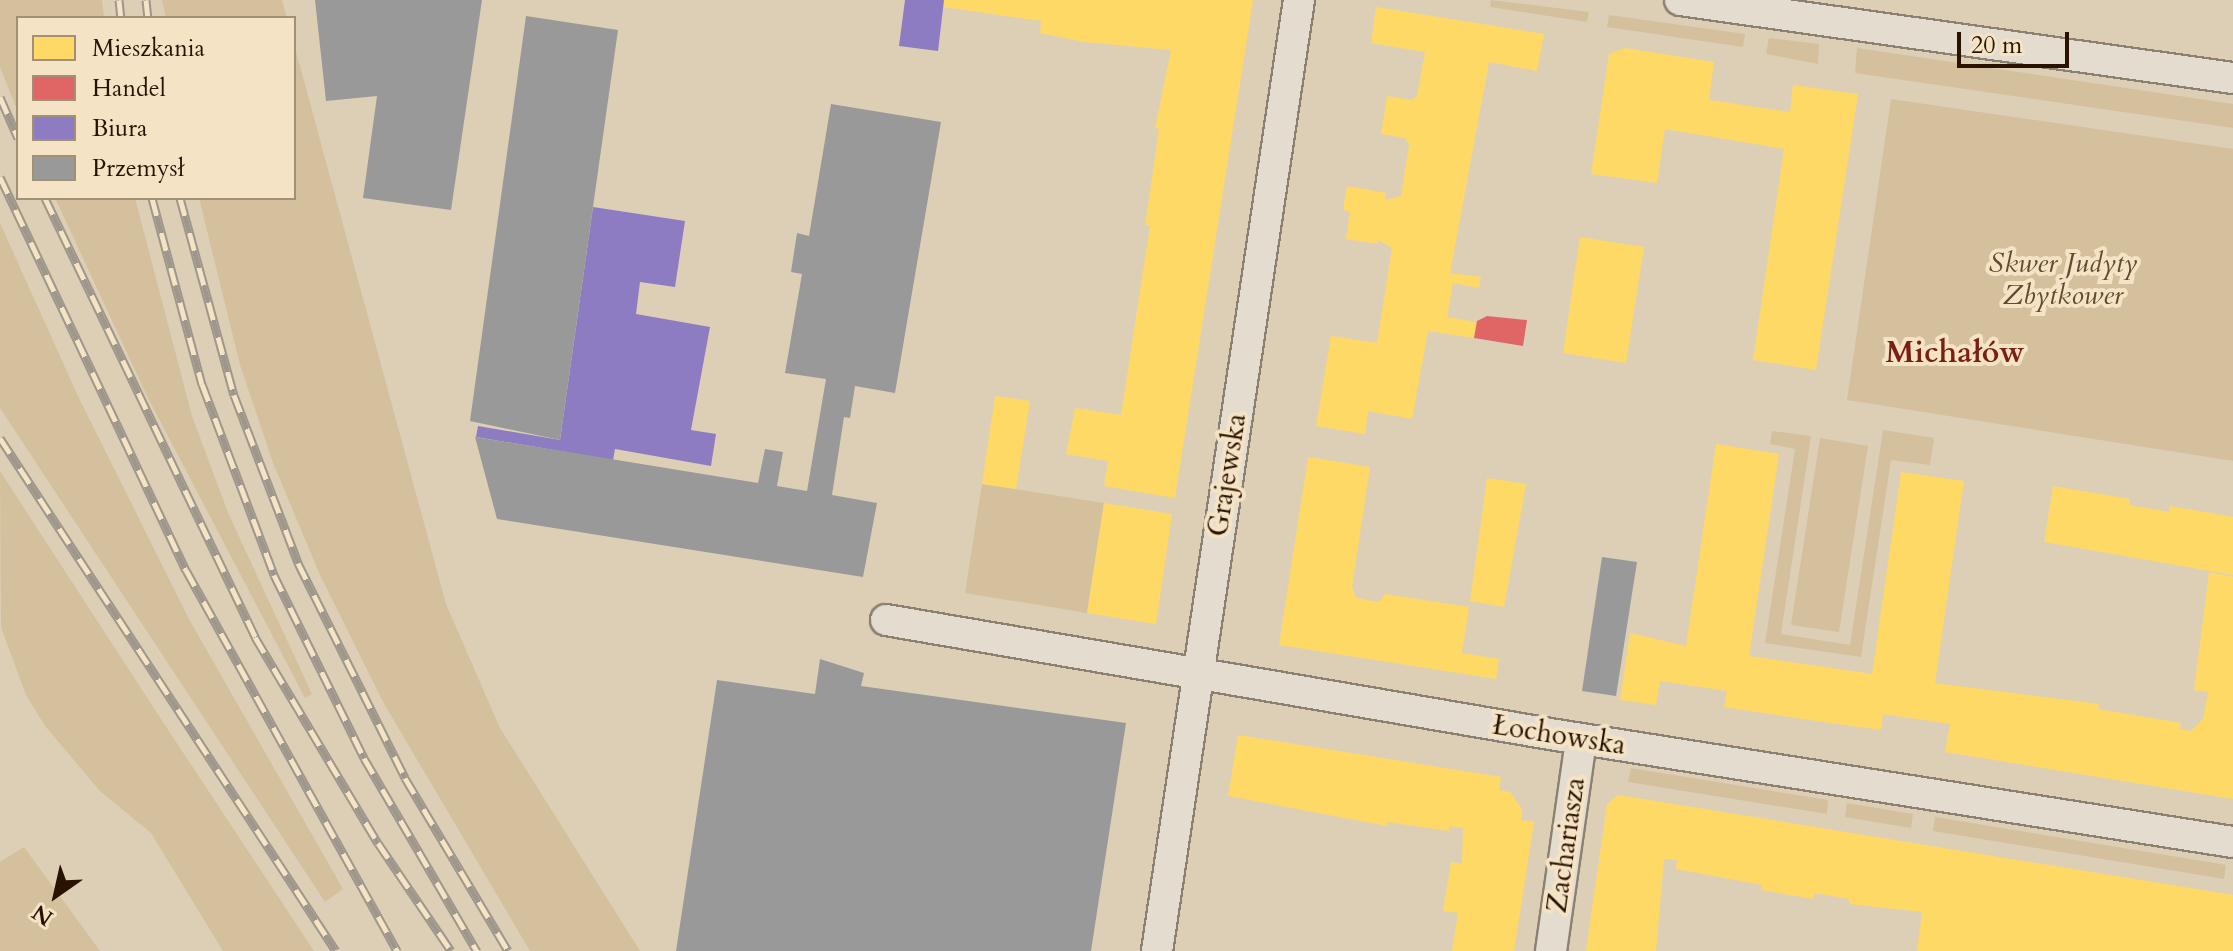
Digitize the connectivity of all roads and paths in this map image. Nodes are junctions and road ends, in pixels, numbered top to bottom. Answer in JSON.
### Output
{"nodes":[{"id":1,"x":1299,"y":0,"type":"edge"},
{"id":2,"x":1680,"y":0,"type":"edge"},
{"id":3,"x":2233,"y":78,"type":"edge"},
{"id":4,"x":886,"y":620,"type":"dead end"},
{"id":5,"x":1197,"y":674,"type":"junction"},
{"id":6,"x":1581,"y":739,"type":"junction"},
{"id":7,"x":2233,"y":842,"type":"edge"},
{"id":8,"x":1157,"y":951,"type":"edge"},
{"id":9,"x":1551,"y":951,"type":"edge"}],
"edges":[{"from":1,"to":5,"type":"street","name":"Grajewska"},
{"from":2,"to":3,"type":"street"},
{"from":4,"to":5,"type":"street","name":"Łochowska"},
{"from":5,"to":6,"type":"street","name":"Łochowska"},
{"from":5,"to":8,"type":"street","name":"Grajewska"},
{"from":6,"to":7,"type":"street","name":"Łochowska"},
{"from":6,"to":9,"type":"street","name":"Zachariasza"}]}
